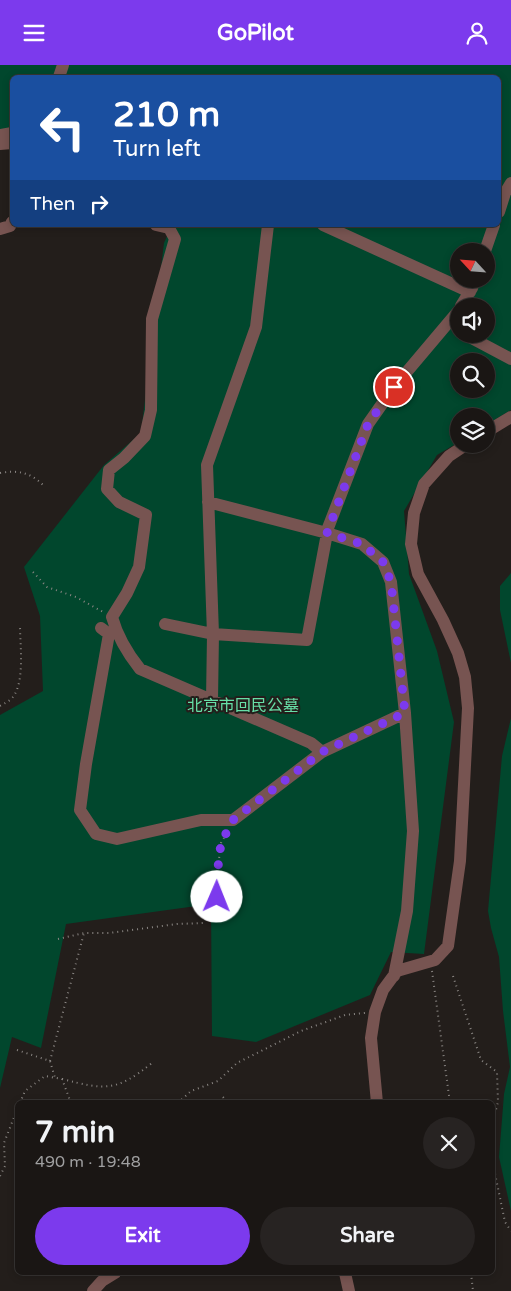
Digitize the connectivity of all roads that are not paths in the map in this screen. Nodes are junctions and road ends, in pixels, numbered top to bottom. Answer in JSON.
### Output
{"nodes":[{"id":1,"x":511,"y":183,"type":"edge"},
{"id":2,"x":501,"y":206,"type":"edge"},
{"id":3,"x":165,"y":227,"type":"edge"},
{"id":4,"x":268,"y":227,"type":"edge"},
{"id":5,"x":327,"y":227,"type":"edge"},
{"id":6,"x":493,"y":227,"type":"edge"},
{"id":7,"x":488,"y":243,"type":"edge"},
{"id":8,"x":471,"y":288,"type":"edge"},
{"id":9,"x":470,"y":291,"type":"junction"},
{"id":10,"x":466,"y":298,"type":"edge"},
{"id":11,"x":450,"y":329,"type":"edge"},
{"id":12,"x":481,"y":343,"type":"edge"},
{"id":13,"x":511,"y":359,"type":"edge"},
{"id":14,"x":511,"y":417,"type":"edge"},
{"id":15,"x":495,"y":427,"type":"edge"},
{"id":16,"x":454,"y":453,"type":"edge"},
{"id":17,"x":208,"y":503,"type":"junction"},
{"id":18,"x":327,"y":533,"type":"junction"},
{"id":19,"x":165,"y":624,"type":"dead end"},
{"id":20,"x":101,"y":628,"type":"dead end"},
{"id":21,"x":214,"y":634,"type":"junction"},
{"id":22,"x":212,"y":700,"type":"junction"},
{"id":23,"x":405,"y":713,"type":"junction"},
{"id":24,"x":322,"y":752,"type":"junction"},
{"id":25,"x":394,"y":976,"type":"junction"},
{"id":26,"x":377,"y":1100,"type":"edge"},
{"id":27,"x":112,"y":1275,"type":"edge"},
{"id":28,"x":345,"y":1275,"type":"edge"},
{"id":29,"x":93,"y":1291,"type":"edge"},
{"id":30,"x":349,"y":1291,"type":"edge"}],
"edges":[{"from":1,"to":2,"type":"street"},
{"from":3,"to":22,"type":"street"},
{"from":4,"to":17,"type":"street"},
{"from":5,"to":9,"type":"street"},
{"from":6,"to":7,"type":"street"},
{"from":8,"to":9,"type":"street"},
{"from":9,"to":10,"type":"street"},
{"from":11,"to":18,"type":"street"},
{"from":12,"to":13,"type":"street"},
{"from":14,"to":15,"type":"street"},
{"from":16,"to":25,"type":"street"},
{"from":17,"to":18,"type":"street"},
{"from":17,"to":21,"type":"street"},
{"from":18,"to":21,"type":"street"},
{"from":18,"to":23,"type":"street"},
{"from":19,"to":21,"type":"street"},
{"from":20,"to":24,"type":"street"},
{"from":21,"to":22,"type":"street"},
{"from":22,"to":24,"type":"street"},
{"from":23,"to":24,"type":"street"},
{"from":23,"to":25,"type":"street"},
{"from":25,"to":26,"type":"street"},
{"from":27,"to":29,"type":"street"},
{"from":28,"to":30,"type":"street"}]}
